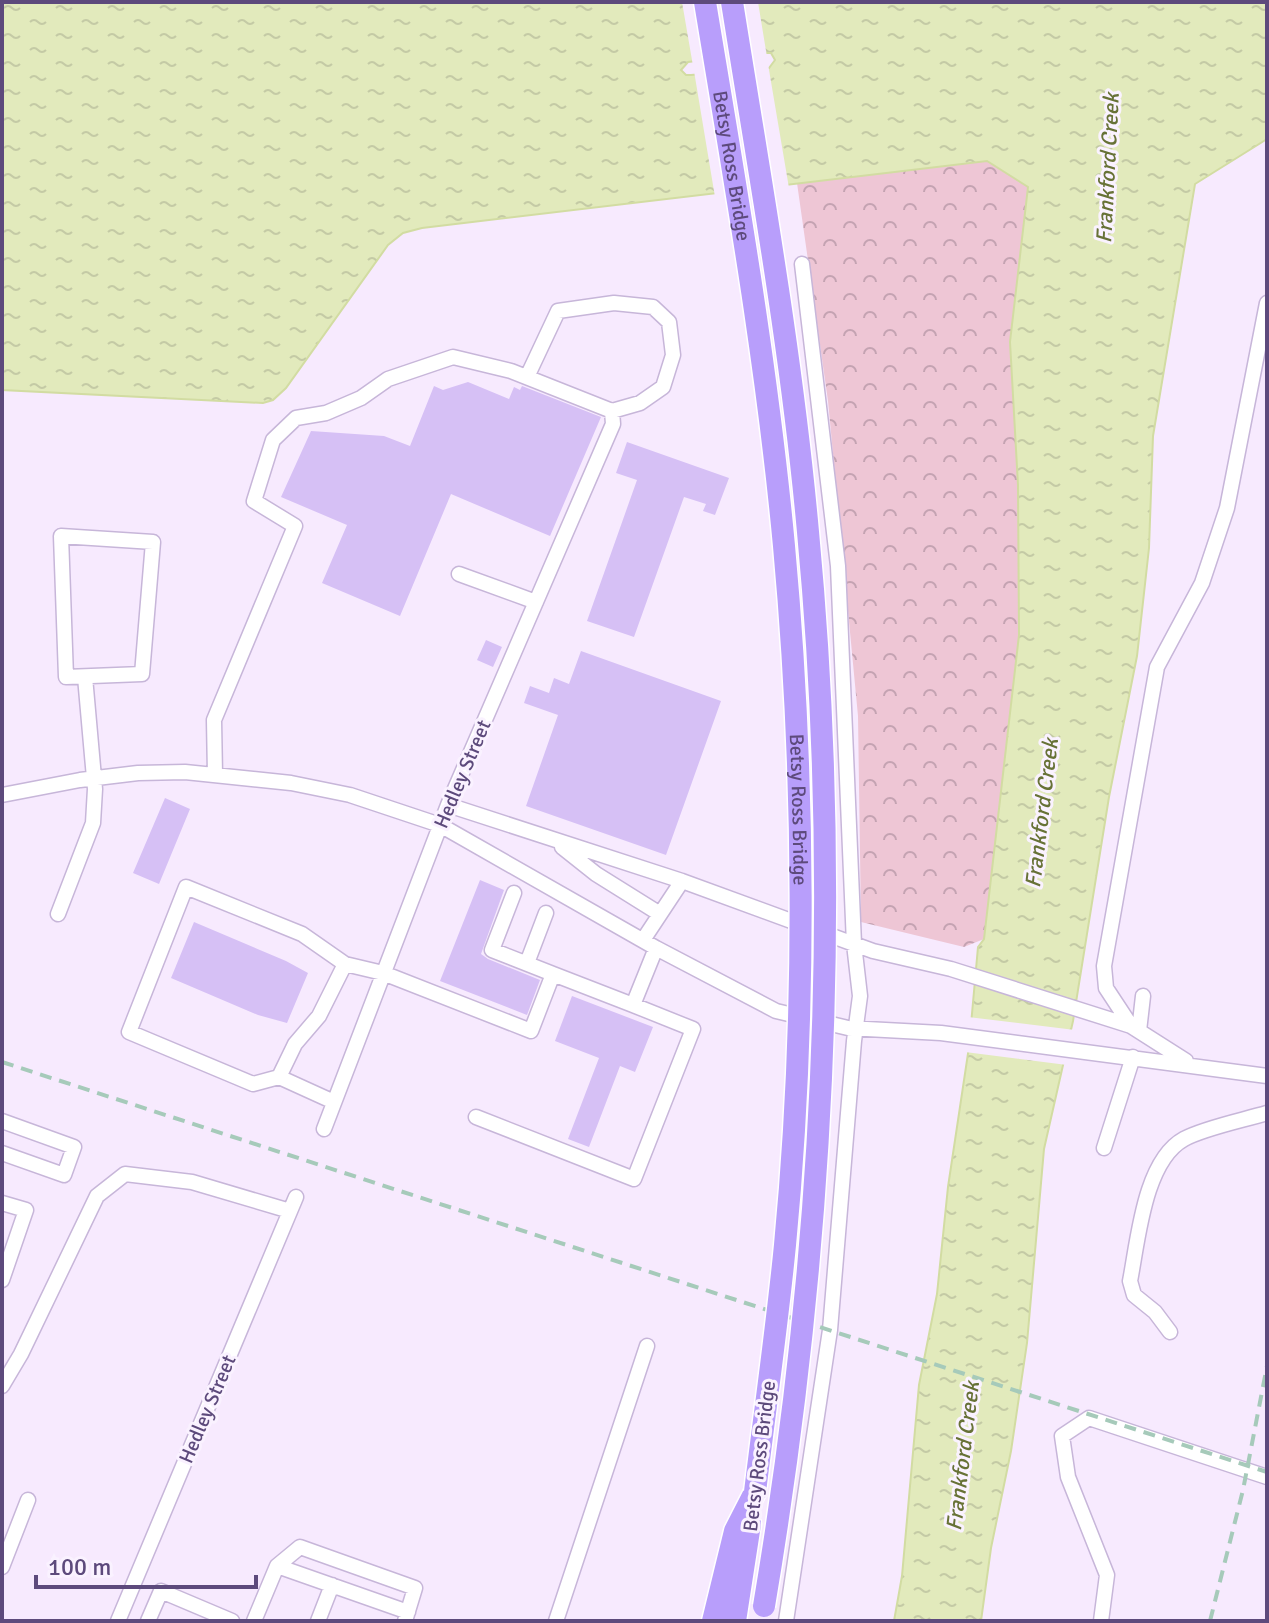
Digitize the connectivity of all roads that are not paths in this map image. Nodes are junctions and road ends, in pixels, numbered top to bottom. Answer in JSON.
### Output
{"nodes":[{"id":1,"x":705,"y":2,"type":"edge"},
{"id":2,"x":732,"y":2,"type":"edge"},
{"id":3,"x":802,"y":264,"type":"dead end"},
{"id":4,"x":1267,"y":303,"type":"edge"},
{"id":5,"x":527,"y":377,"type":"junction"},
{"id":6,"x":613,"y":417,"type":"junction"},
{"id":7,"x":459,"y":574,"type":"dead end"},
{"id":8,"x":536,"y":602,"type":"junction"},
{"id":9,"x":85,"y":677,"type":"junction"},
{"id":10,"x":215,"y":775,"type":"junction"},
{"id":11,"x":94,"y":778,"type":"junction"},
{"id":12,"x":2,"y":795,"type":"edge"},
{"id":13,"x":448,"y":805,"type":"junction"},
{"id":14,"x":440,"y":825,"type":"junction"},
{"id":15,"x":551,"y":839,"type":"junction"},
{"id":16,"x":682,"y":881,"type":"junction"},
{"id":17,"x":514,"y":893,"type":"dead end"},
{"id":18,"x":546,"y":913,"type":"dead end"},
{"id":19,"x":58,"y":914,"type":"dead end"},
{"id":20,"x":660,"y":914,"type":"junction"},
{"id":21,"x":649,"y":944,"type":"junction"},
{"id":22,"x":854,"y":944,"type":"junction"},
{"id":23,"x":527,"y":963,"type":"junction"},
{"id":24,"x":345,"y":964,"type":"junction"},
{"id":25,"x":383,"y":973,"type":"junction"},
{"id":26,"x":553,"y":974,"type":"junction"},
{"id":27,"x":1143,"y":996,"type":"dead end"},
{"id":28,"x":633,"y":1005,"type":"junction"},
{"id":29,"x":1135,"y":1028,"type":"junction"},
{"id":30,"x":855,"y":1029,"type":"junction"},
{"id":31,"x":1133,"y":1057,"type":"junction"},
{"id":32,"x":1192,"y":1065,"type":"junction"},
{"id":33,"x":1267,"y":1076,"type":"edge"},
{"id":34,"x":279,"y":1077,"type":"junction"},
{"id":35,"x":334,"y":1102,"type":"junction"},
{"id":36,"x":1267,"y":1113,"type":"edge"},
{"id":37,"x":476,"y":1117,"type":"dead end"},
{"id":38,"x":2,"y":1121,"type":"edge"},
{"id":39,"x":324,"y":1129,"type":"dead end"},
{"id":40,"x":1104,"y":1148,"type":"dead end"},
{"id":41,"x":2,"y":1153,"type":"edge"},
{"id":42,"x":2,"y":1203,"type":"edge"},
{"id":43,"x":2,"y":1280,"type":"edge"},
{"id":44,"x":1170,"y":1332,"type":"dead end"},
{"id":45,"x":647,"y":1346,"type":"dead end"},
{"id":46,"x":2,"y":1386,"type":"edge"},
{"id":47,"x":1267,"y":1477,"type":"edge"},
{"id":48,"x":755,"y":1492,"type":"junction"},
{"id":49,"x":28,"y":1500,"type":"dead end"},
{"id":50,"x":277,"y":1566,"type":"junction"},
{"id":51,"x":2,"y":1567,"type":"edge"},
{"id":52,"x":332,"y":1585,"type":"junction"},
{"id":53,"x":406,"y":1616,"type":"edge"},
{"id":54,"x":763,"y":1616,"type":"edge"},
{"id":55,"x":118,"y":1621,"type":"edge"},
{"id":56,"x":148,"y":1621,"type":"edge"},
{"id":57,"x":232,"y":1621,"type":"edge"},
{"id":58,"x":254,"y":1621,"type":"edge"},
{"id":59,"x":318,"y":1621,"type":"edge"},
{"id":60,"x":556,"y":1621,"type":"edge"},
{"id":61,"x":713,"y":1621,"type":"edge"},
{"id":62,"x":735,"y":1621,"type":"edge"},
{"id":63,"x":786,"y":1621,"type":"edge"},
{"id":64,"x":1101,"y":1621,"type":"edge"}],
"edges":[{"from":1,"to":48,"type":"highway","name":"Betsy Ross Bridge","bridge":true},
{"from":2,"to":54,"type":"highway","name":"Betsy Ross Bridge","bridge":true},
{"from":3,"to":22,"type":"street"},
{"from":4,"to":29,"type":"street"},
{"from":5,"to":6,"type":"street"},
{"from":5,"to":6,"type":"street"},
{"from":5,"to":10,"type":"street"},
{"from":6,"to":8,"type":"street","name":"Hedley Street"},
{"from":7,"to":8,"type":"street"},
{"from":8,"to":13,"type":"street","name":"Hedley Street"},
{"from":9,"to":9,"type":"street"},
{"from":9,"to":11,"type":"street"},
{"from":10,"to":11,"type":"street"},
{"from":10,"to":14,"type":"street"},
{"from":11,"to":12,"type":"street"},
{"from":11,"to":19,"type":"street"},
{"from":13,"to":14,"type":"street","name":"Hedley Street"},
{"from":13,"to":15,"type":"street"},
{"from":14,"to":21,"type":"street"},
{"from":14,"to":25,"type":"street","name":"Hedley Street"},
{"from":15,"to":16,"type":"street"},
{"from":15,"to":20,"type":"street"},
{"from":16,"to":20,"type":"street"},
{"from":16,"to":22,"type":"street"},
{"from":17,"to":23,"type":"street"},
{"from":18,"to":23,"type":"street"},
{"from":20,"to":21,"type":"street"},
{"from":21,"to":28,"type":"street"},
{"from":21,"to":30,"type":"street"},
{"from":22,"to":29,"type":"street"},
{"from":22,"to":30,"type":"street"},
{"from":23,"to":26,"type":"street"},
{"from":24,"to":25,"type":"street"},
{"from":24,"to":34,"type":"street"},
{"from":24,"to":34,"type":"street"},
{"from":25,"to":26,"type":"street"},
{"from":25,"to":35,"type":"street","name":"Hedley Street"},
{"from":26,"to":28,"type":"street"},
{"from":27,"to":29,"type":"street"},
{"from":28,"to":37,"type":"street"},
{"from":29,"to":32,"type":"street"},
{"from":30,"to":31,"type":"street"},
{"from":30,"to":63,"type":"street"},
{"from":31,"to":32,"type":"street"},
{"from":31,"to":40,"type":"street"},
{"from":32,"to":33,"type":"street"},
{"from":34,"to":35,"type":"street"},
{"from":35,"to":39,"type":"street","name":"Hedley Street"},
{"from":36,"to":44,"type":"street"},
{"from":38,"to":41,"type":"street"},
{"from":42,"to":43,"type":"street"},
{"from":45,"to":60,"type":"street"},
{"from":46,"to":55,"type":"street","name":"Hedley Street"},
{"from":47,"to":64,"type":"street"},
{"from":48,"to":61,"type":"highway"},
{"from":48,"to":62,"type":"highway","name":"Betsy Ross Bridge"},
{"from":49,"to":51,"type":"street"},
{"from":50,"to":52,"type":"street"},
{"from":50,"to":53,"type":"street"},
{"from":50,"to":58,"type":"street"},
{"from":52,"to":53,"type":"street"},
{"from":52,"to":59,"type":"street"},
{"from":56,"to":57,"type":"street"}]}
